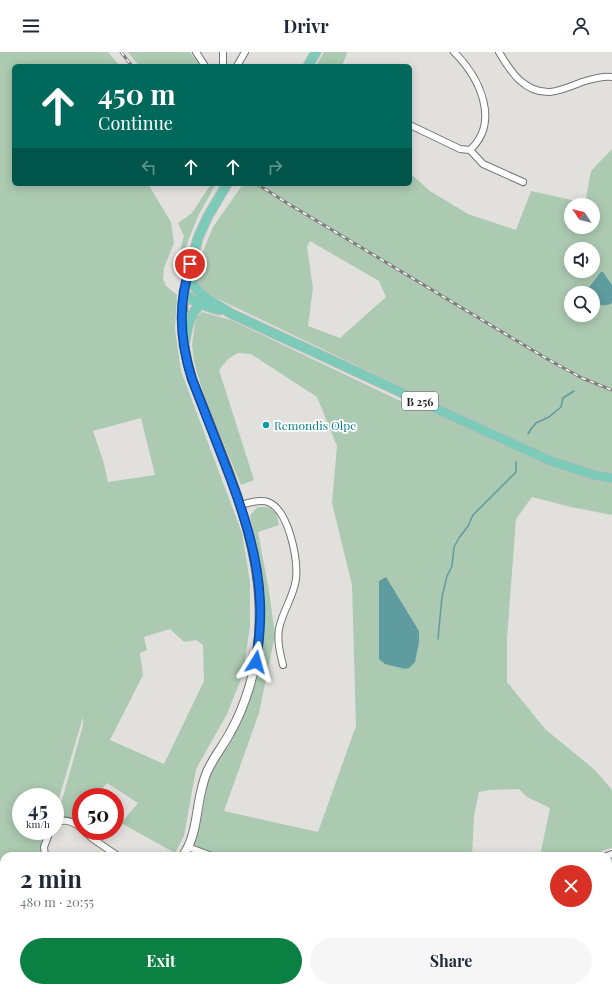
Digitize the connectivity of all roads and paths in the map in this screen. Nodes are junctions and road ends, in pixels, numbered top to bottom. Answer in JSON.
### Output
{"nodes":[{"id":1,"x":196,"y":52,"type":"edge"},
{"id":2,"x":223,"y":52,"type":"edge"},
{"id":3,"x":245,"y":52,"type":"edge"},
{"id":4,"x":316,"y":52,"type":"edge"},
{"id":5,"x":454,"y":52,"type":"edge"},
{"id":6,"x":500,"y":52,"type":"edge"},
{"id":7,"x":204,"y":64,"type":"edge"},
{"id":8,"x":223,"y":64,"type":"edge"},
{"id":9,"x":238,"y":64,"type":"edge"},
{"id":10,"x":309,"y":64,"type":"edge"},
{"id":11,"x":612,"y":77,"type":"edge"},
{"id":12,"x":412,"y":126,"type":"edge"},
{"id":13,"x":470,"y":150,"type":"junction"},
{"id":14,"x":523,"y":182,"type":"dead end"},
{"id":15,"x":226,"y":186,"type":"edge"},
{"id":16,"x":190,"y":264,"type":"junction"},
{"id":17,"x":184,"y":292,"type":"junction"},
{"id":18,"x":202,"y":300,"type":"junction"},
{"id":19,"x":184,"y":345,"type":"junction"},
{"id":20,"x":612,"y":478,"type":"edge"},
{"id":21,"x":240,"y":505,"type":"junction"},
{"id":22,"x":283,"y":665,"type":"dead end"},
{"id":23,"x":47,"y":840,"type":"edge"},
{"id":24,"x":94,"y":840,"type":"edge"},
{"id":25,"x":188,"y":847,"type":"junction"},
{"id":26,"x":45,"y":852,"type":"edge"},
{"id":27,"x":112,"y":852,"type":"edge"},
{"id":28,"x":185,"y":852,"type":"edge"},
{"id":29,"x":201,"y":852,"type":"edge"}],
"edges":[{"from":1,"to":7,"type":"street"},
{"from":2,"to":8,"type":"street"},
{"from":3,"to":9,"type":"street"},
{"from":4,"to":10,"type":"main road"},
{"from":5,"to":13,"type":"street"},
{"from":6,"to":11,"type":"street"},
{"from":12,"to":13,"type":"street"},
{"from":13,"to":14,"type":"street"},
{"from":15,"to":16,"type":"main road","number":"B 256"},
{"from":16,"to":17,"type":"main road","number":"B 256"},
{"from":16,"to":18,"type":"main road","number":"B 256"},
{"from":17,"to":18,"type":"main road","number":"B 256"},
{"from":17,"to":19,"type":"main road"},
{"from":18,"to":19,"type":"main road"},
{"from":18,"to":20,"type":"main road","number":"B 256"},
{"from":19,"to":21,"type":"main road"},
{"from":21,"to":22,"type":"street"},
{"from":21,"to":25,"type":"main road"},
{"from":23,"to":26,"type":"street"},
{"from":24,"to":27,"type":"street"},
{"from":25,"to":28,"type":"main road"},
{"from":25,"to":29,"type":"street"}]}
